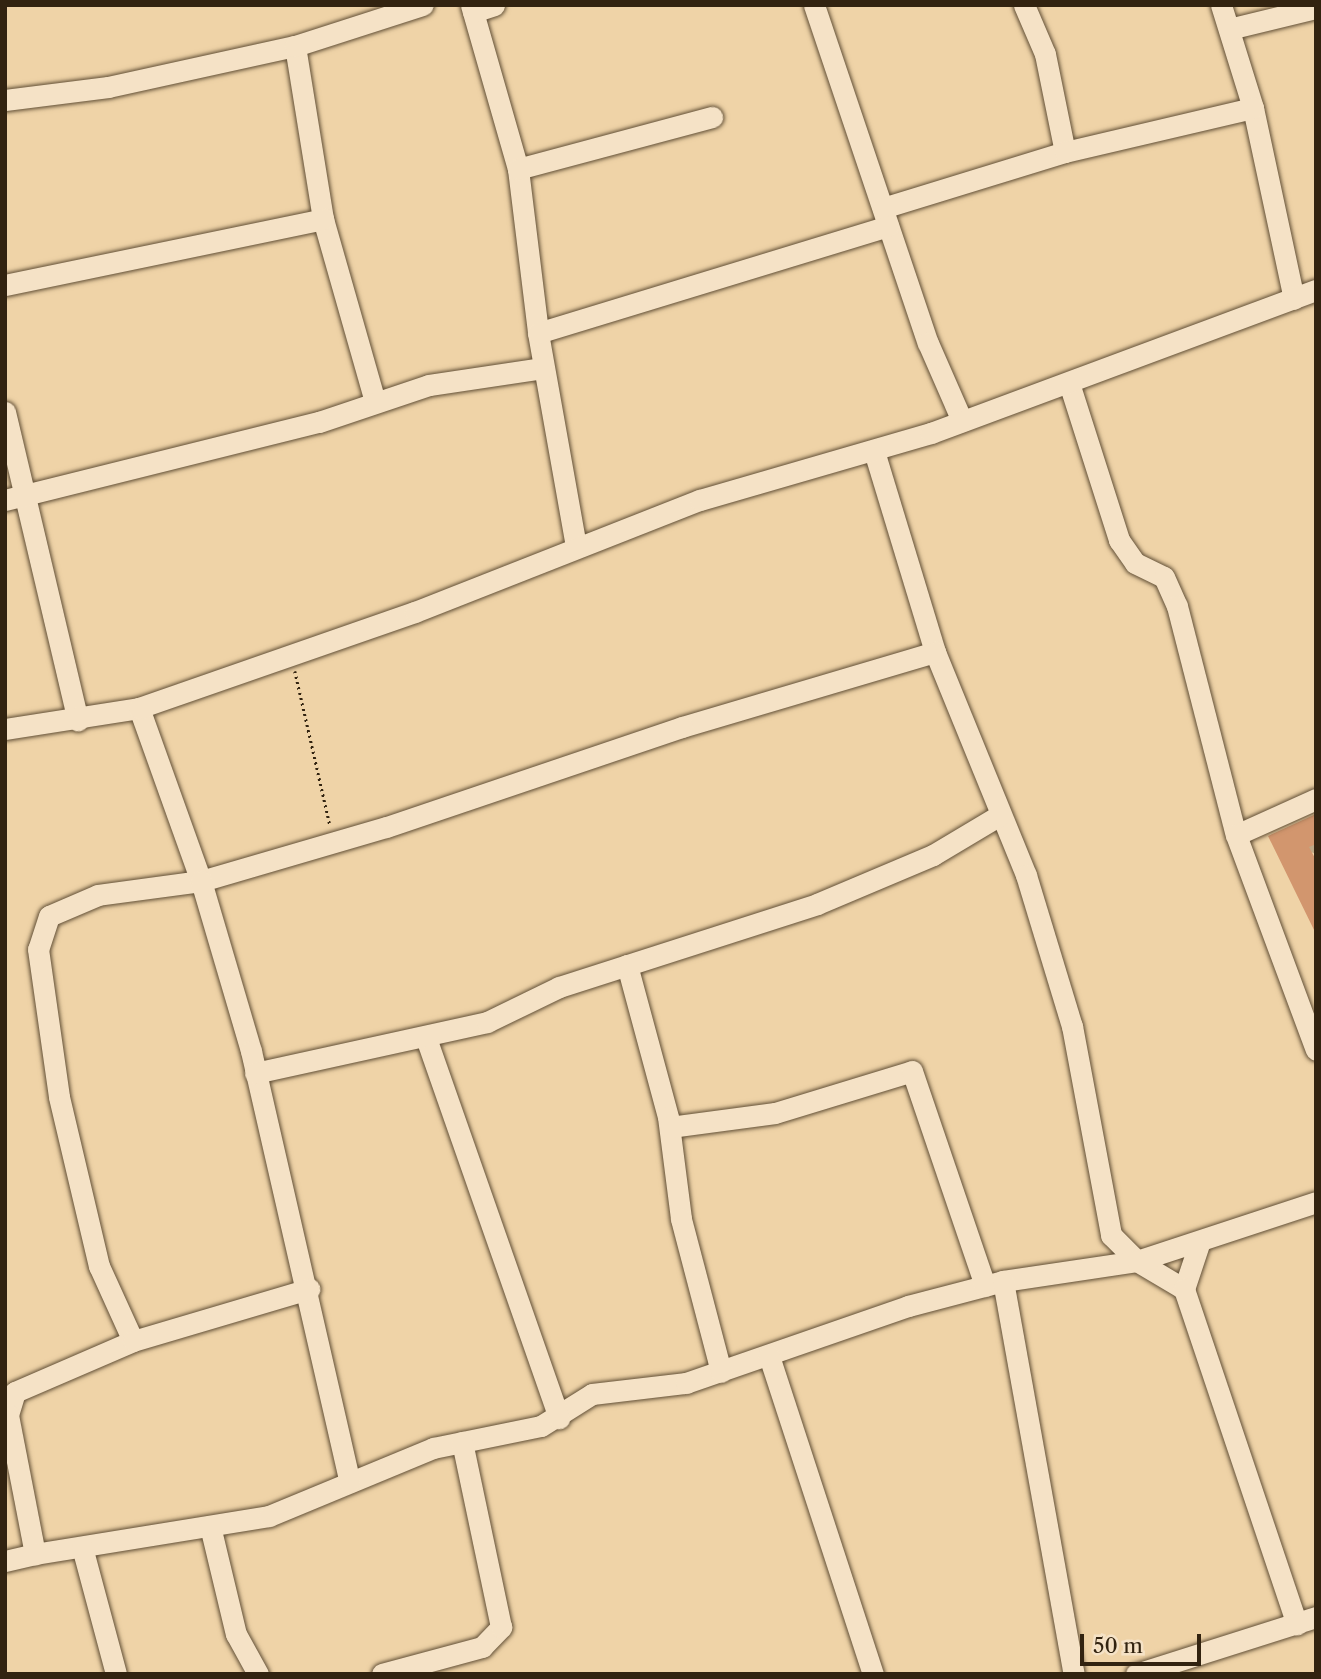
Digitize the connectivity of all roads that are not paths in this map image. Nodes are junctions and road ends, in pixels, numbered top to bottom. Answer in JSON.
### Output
{"nodes":[{"id":1,"x":423,"y":5,"type":"edge"},
{"id":2,"x":494,"y":5,"type":"edge"},
{"id":3,"x":814,"y":5,"type":"edge"},
{"id":4,"x":1024,"y":5,"type":"edge"},
{"id":5,"x":1221,"y":5,"type":"edge"},
{"id":6,"x":472,"y":8,"type":"edge"},
{"id":7,"x":1316,"y":8,"type":"edge"},
{"id":8,"x":1229,"y":29,"type":"junction"},
{"id":9,"x":295,"y":46,"type":"junction"},
{"id":10,"x":5,"y":100,"type":"edge"},
{"id":11,"x":1253,"y":108,"type":"junction"},
{"id":12,"x":712,"y":117,"type":"dead end"},
{"id":13,"x":1065,"y":152,"type":"junction"},
{"id":14,"x":519,"y":169,"type":"junction"},
{"id":15,"x":886,"y":217,"type":"junction"},
{"id":16,"x":323,"y":219,"type":"junction"},
{"id":17,"x":5,"y":285,"type":"edge"},
{"id":18,"x":1316,"y":290,"type":"edge"},
{"id":19,"x":1294,"y":299,"type":"junction"},
{"id":20,"x":538,"y":333,"type":"junction"},
{"id":21,"x":543,"y":368,"type":"junction"},
{"id":22,"x":1069,"y":383,"type":"junction"},
{"id":23,"x":375,"y":402,"type":"junction"},
{"id":24,"x":5,"y":412,"type":"edge"},
{"id":25,"x":962,"y":421,"type":"junction"},
{"id":26,"x":874,"y":451,"type":"junction"},
{"id":27,"x":15,"y":498,"type":"edge"},
{"id":28,"x":576,"y":547,"type":"junction"},
{"id":29,"x":935,"y":652,"type":"junction"},
{"id":30,"x":139,"y":708,"type":"junction"},
{"id":31,"x":78,"y":720,"type":"junction"},
{"id":32,"x":5,"y":729,"type":"edge"},
{"id":33,"x":1316,"y":799,"type":"edge"},
{"id":34,"x":1000,"y":815,"type":"junction"},
{"id":35,"x":1236,"y":835,"type":"junction"},
{"id":36,"x":201,"y":881,"type":"junction"},
{"id":37,"x":627,"y":965,"type":"junction"},
{"id":38,"x":426,"y":1038,"type":"junction"},
{"id":39,"x":1316,"y":1050,"type":"edge"},
{"id":40,"x":255,"y":1073,"type":"junction"},
{"id":41,"x":670,"y":1127,"type":"junction"},
{"id":42,"x":1316,"y":1202,"type":"edge"},
{"id":43,"x":1111,"y":1235,"type":"junction"},
{"id":44,"x":1199,"y":1244,"type":"junction"},
{"id":45,"x":1138,"y":1261,"type":"junction"},
{"id":46,"x":1077,"y":1270,"type":"junction"},
{"id":47,"x":994,"y":1283,"type":"junction"},
{"id":48,"x":309,"y":1289,"type":"junction"},
{"id":49,"x":1184,"y":1289,"type":"junction"},
{"id":50,"x":132,"y":1341,"type":"junction"},
{"id":51,"x":769,"y":1356,"type":"junction"},
{"id":52,"x":720,"y":1372,"type":"junction"},
{"id":53,"x":10,"y":1390,"type":"edge"},
{"id":54,"x":559,"y":1418,"type":"junction"},
{"id":55,"x":462,"y":1442,"type":"junction"},
{"id":56,"x":350,"y":1482,"type":"junction"},
{"id":57,"x":210,"y":1526,"type":"junction"},
{"id":58,"x":82,"y":1547,"type":"junction"},
{"id":59,"x":35,"y":1554,"type":"junction"},
{"id":60,"x":5,"y":1561,"type":"edge"},
{"id":61,"x":1307,"y":1620,"type":"edge"},
{"id":62,"x":116,"y":1674,"type":"edge"},
{"id":63,"x":258,"y":1674,"type":"edge"},
{"id":64,"x":382,"y":1674,"type":"edge"},
{"id":65,"x":873,"y":1674,"type":"edge"},
{"id":66,"x":1074,"y":1674,"type":"edge"},
{"id":67,"x":1136,"y":1674,"type":"edge"}],
"edges":[{"from":1,"to":9,"type":"street"},
{"from":2,"to":6,"type":"street"},
{"from":3,"to":15,"type":"street"},
{"from":4,"to":13,"type":"street"},
{"from":5,"to":8,"type":"street"},
{"from":6,"to":14,"type":"street"},
{"from":7,"to":8,"type":"street"},
{"from":8,"to":11,"type":"street"},
{"from":9,"to":10,"type":"street"},
{"from":9,"to":16,"type":"street"},
{"from":11,"to":13,"type":"street"},
{"from":11,"to":19,"type":"street"},
{"from":12,"to":14,"type":"street"},
{"from":13,"to":15,"type":"street"},
{"from":14,"to":20,"type":"street"},
{"from":15,"to":20,"type":"street"},
{"from":15,"to":25,"type":"street"},
{"from":16,"to":17,"type":"street"},
{"from":16,"to":23,"type":"street"},
{"from":18,"to":19,"type":"street"},
{"from":19,"to":22,"type":"street"},
{"from":20,"to":21,"type":"street"},
{"from":21,"to":23,"type":"street"},
{"from":21,"to":28,"type":"street"},
{"from":22,"to":25,"type":"street"},
{"from":22,"to":35,"type":"street"},
{"from":23,"to":27,"type":"street"},
{"from":24,"to":27,"type":"street"},
{"from":25,"to":26,"type":"street"},
{"from":26,"to":28,"type":"street"},
{"from":26,"to":29,"type":"street"},
{"from":27,"to":31,"type":"street"},
{"from":28,"to":30,"type":"street"},
{"from":29,"to":34,"type":"street"},
{"from":29,"to":36,"type":"street"},
{"from":30,"to":31,"type":"street"},
{"from":30,"to":36,"type":"street"},
{"from":31,"to":32,"type":"street"},
{"from":33,"to":35,"type":"street"},
{"from":34,"to":37,"type":"street"},
{"from":34,"to":43,"type":"street"},
{"from":35,"to":39,"type":"street"},
{"from":36,"to":40,"type":"street"},
{"from":36,"to":50,"type":"street"},
{"from":37,"to":38,"type":"street"},
{"from":37,"to":41,"type":"street"},
{"from":38,"to":40,"type":"street"},
{"from":38,"to":54,"type":"street"},
{"from":40,"to":48,"type":"street"},
{"from":41,"to":47,"type":"street"},
{"from":41,"to":52,"type":"street"},
{"from":42,"to":44,"type":"street"},
{"from":43,"to":45,"type":"street"},
{"from":43,"to":46,"type":"street"},
{"from":44,"to":45,"type":"street"},
{"from":44,"to":49,"type":"street"},
{"from":45,"to":46,"type":"street"},
{"from":45,"to":49,"type":"street"},
{"from":46,"to":47,"type":"street"},
{"from":47,"to":51,"type":"street"},
{"from":47,"to":66,"type":"street"},
{"from":48,"to":50,"type":"street"},
{"from":48,"to":56,"type":"street"},
{"from":49,"to":61,"type":"street"},
{"from":50,"to":53,"type":"street"},
{"from":51,"to":52,"type":"street"},
{"from":51,"to":65,"type":"street"},
{"from":52,"to":54,"type":"street"},
{"from":53,"to":59,"type":"street"},
{"from":54,"to":55,"type":"street"},
{"from":55,"to":56,"type":"street"},
{"from":55,"to":64,"type":"street"},
{"from":56,"to":57,"type":"street"},
{"from":57,"to":58,"type":"street"},
{"from":57,"to":63,"type":"street"},
{"from":58,"to":59,"type":"street"},
{"from":58,"to":62,"type":"street"},
{"from":59,"to":60,"type":"street"},
{"from":61,"to":67,"type":"street"}]}
